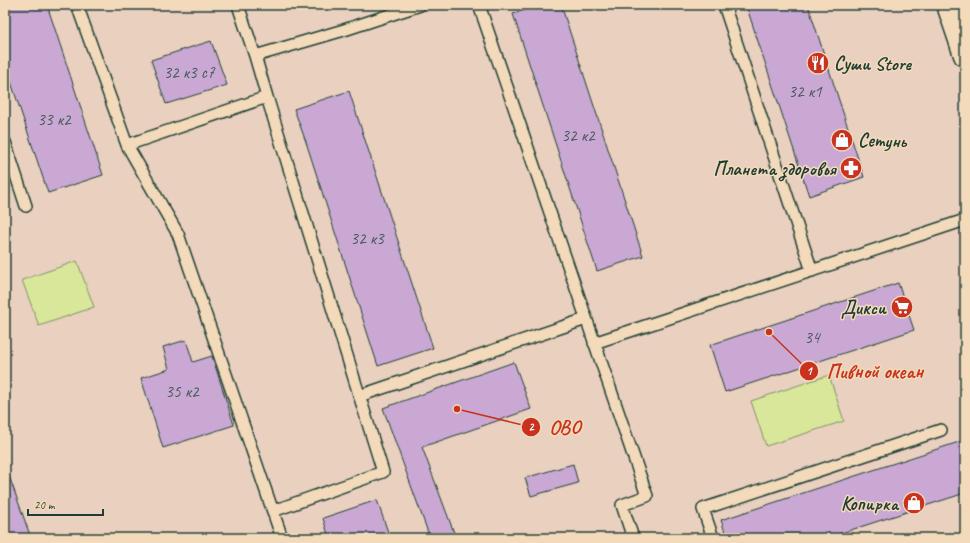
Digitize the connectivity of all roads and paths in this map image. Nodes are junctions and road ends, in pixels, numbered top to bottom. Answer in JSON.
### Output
{"nodes":[{"id":1,"x":77,"y":5,"type":"edge"},
{"id":2,"x":238,"y":5,"type":"edge"},
{"id":3,"x":420,"y":5,"type":"edge"},
{"id":4,"x":479,"y":5,"type":"edge"},
{"id":5,"x":724,"y":5,"type":"edge"},
{"id":6,"x":955,"y":9,"type":"edge"},
{"id":7,"x":965,"y":55,"type":"edge"},
{"id":8,"x":255,"y":56,"type":"junction"},
{"id":9,"x":267,"y":97,"type":"junction"},
{"id":10,"x":5,"y":142,"type":"edge"},
{"id":11,"x":127,"y":145,"type":"junction"},
{"id":12,"x":26,"y":206,"type":"dead end"},
{"id":13,"x":965,"y":220,"type":"edge"},
{"id":14,"x":812,"y":270,"type":"junction"},
{"id":15,"x":586,"y":319,"type":"junction"},
{"id":16,"x":594,"y":343,"type":"junction"},
{"id":17,"x":359,"y":396,"type":"junction"},
{"id":18,"x":941,"y":430,"type":"dead end"},
{"id":19,"x":273,"y":511,"type":"junction"},
{"id":20,"x":282,"y":538,"type":"edge"},
{"id":21,"x":633,"y":538,"type":"edge"},
{"id":22,"x":713,"y":538,"type":"edge"}],
"edges":[{"from":1,"to":11,"type":"lane"},
{"from":2,"to":8,"type":"lane"},
{"from":3,"to":8,"type":"lane"},
{"from":4,"to":15,"type":"lane"},
{"from":5,"to":14,"type":"lane"},
{"from":6,"to":7,"type":"street"},
{"from":8,"to":9,"type":"lane"},
{"from":9,"to":11,"type":"lane"},
{"from":9,"to":17,"type":"lane"},
{"from":10,"to":12,"type":"lane"},
{"from":11,"to":19,"type":"lane"},
{"from":13,"to":14,"type":"lane"},
{"from":14,"to":16,"type":"lane"},
{"from":15,"to":16,"type":"lane"},
{"from":15,"to":17,"type":"lane"},
{"from":16,"to":21,"type":"lane"},
{"from":17,"to":19,"type":"lane"},
{"from":18,"to":22,"type":"lane"},
{"from":19,"to":20,"type":"lane"}]}
